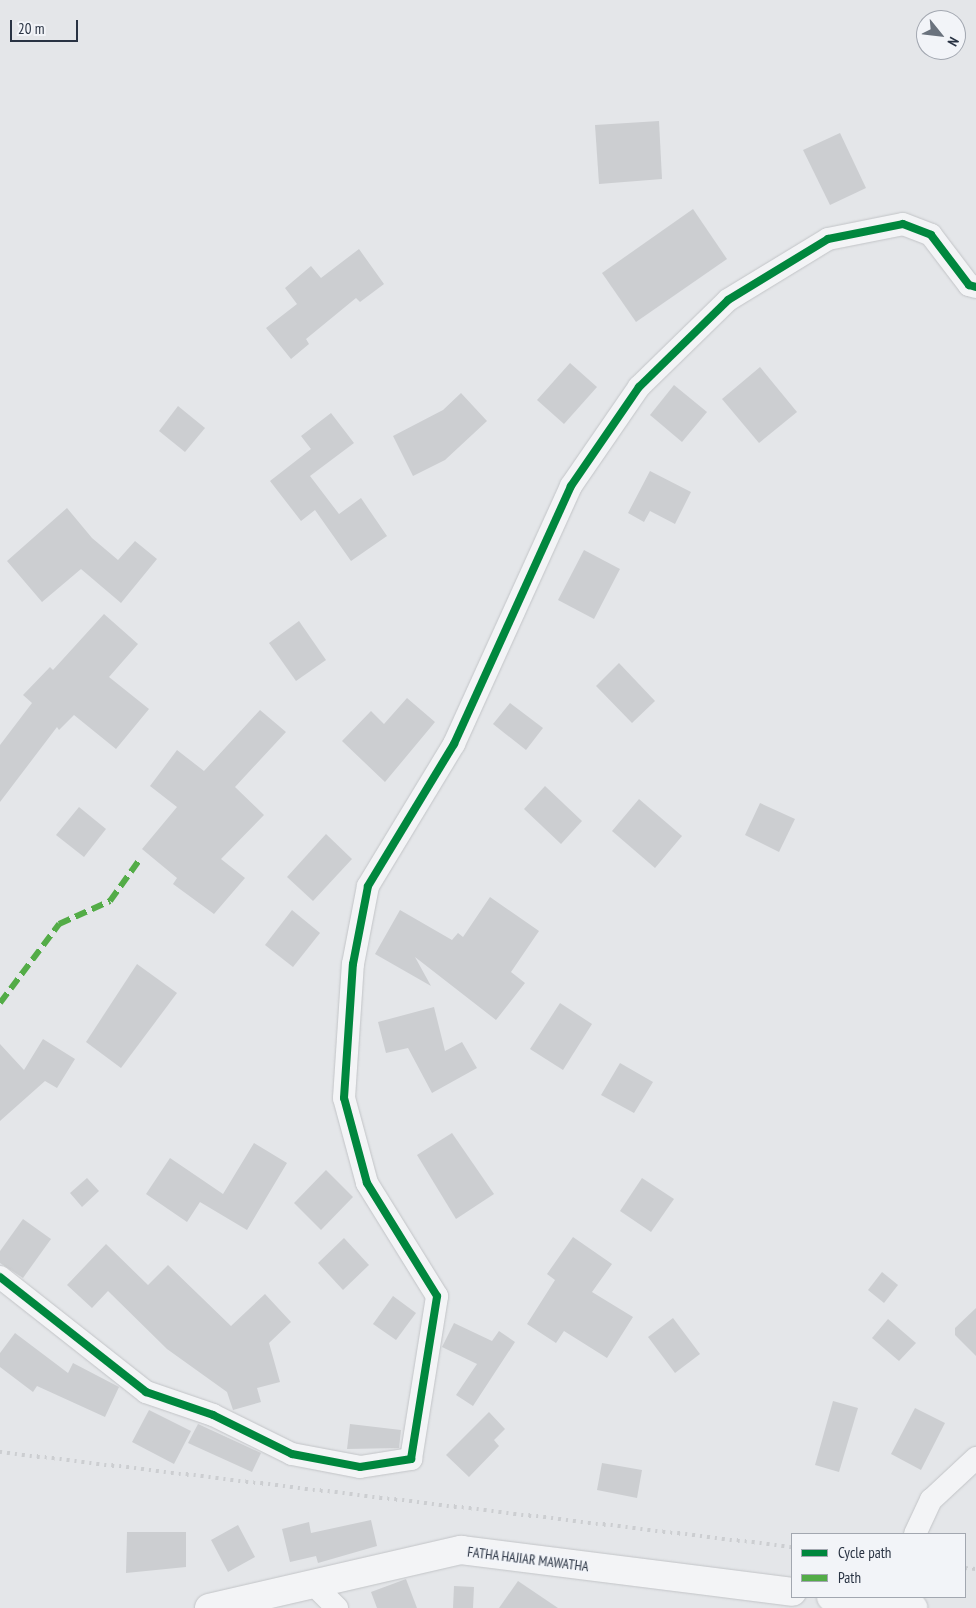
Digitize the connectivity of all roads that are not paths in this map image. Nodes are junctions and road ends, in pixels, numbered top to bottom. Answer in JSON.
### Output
{"nodes":[{"id":1,"x":976,"y":288,"type":"edge"},
{"id":2,"x":0,"y":1277,"type":"edge"},
{"id":3,"x":976,"y":1458,"type":"edge"},
{"id":4,"x":915,"y":1533,"type":"edge"},
{"id":5,"x":313,"y":1584,"type":"junction"},
{"id":6,"x":791,"y":1592,"type":"edge"},
{"id":7,"x":842,"y":1598,"type":"edge"},
{"id":8,"x":899,"y":1603,"type":"edge"},
{"id":9,"x":209,"y":1608,"type":"edge"},
{"id":10,"x":337,"y":1608,"type":"edge"}],
"edges":[{"from":1,"to":2,"type":"street"},
{"from":3,"to":4,"type":"street"},
{"from":5,"to":6,"type":"street","name":"FATHA HAJIAR MAWATHA"},
{"from":5,"to":9,"type":"street","name":"FATHA HAJIAR MAWATHA"},
{"from":5,"to":10,"type":"street"},
{"from":7,"to":8,"type":"street"}]}
